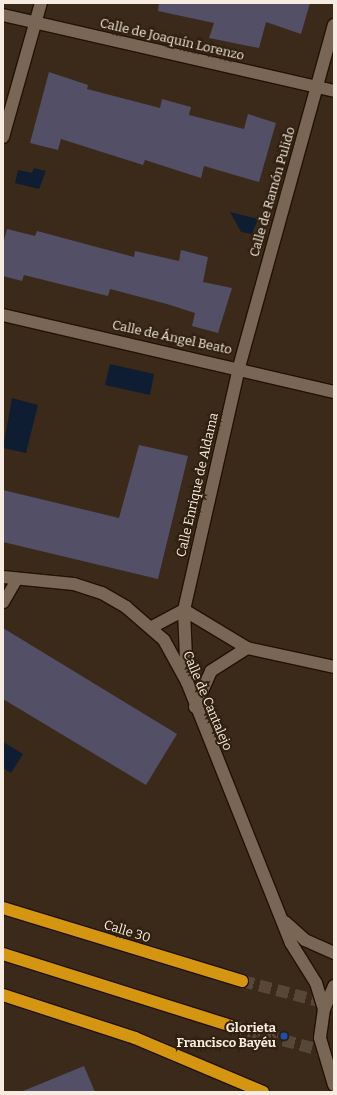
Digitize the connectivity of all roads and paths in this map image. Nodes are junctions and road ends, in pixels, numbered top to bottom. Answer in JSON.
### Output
{"nodes":[{"id":1,"x":41,"y":3,"type":"edge"},
{"id":2,"x":3,"y":15,"type":"edge"},
{"id":3,"x":36,"y":23,"type":"junction"},
{"id":4,"x":334,"y":25,"type":"edge"},
{"id":5,"x":316,"y":87,"type":"junction"},
{"id":6,"x":334,"y":91,"type":"edge"},
{"id":7,"x":3,"y":137,"type":"edge"},
{"id":8,"x":3,"y":315,"type":"edge"},
{"id":9,"x":239,"y":367,"type":"junction"},
{"id":10,"x":334,"y":392,"type":"edge"},
{"id":11,"x":3,"y":577,"type":"edge"},
{"id":12,"x":17,"y":578,"type":"junction"},
{"id":13,"x":3,"y":602,"type":"edge"},
{"id":14,"x":184,"y":610,"type":"junction"},
{"id":15,"x":152,"y":627,"type":"junction"},
{"id":16,"x":247,"y":648,"type":"junction"},
{"id":17,"x":334,"y":667,"type":"edge"},
{"id":18,"x":186,"y":682,"type":"junction"},
{"id":19,"x":195,"y":707,"type":"junction"},
{"id":20,"x":3,"y":908,"type":"edge"},
{"id":21,"x":282,"y":918,"type":"junction"},
{"id":22,"x":334,"y":953,"type":"edge"},
{"id":23,"x":3,"y":954,"type":"edge"},
{"id":24,"x":242,"y":981,"type":"tunnel mouth"},
{"id":25,"x":334,"y":986,"type":"edge"},
{"id":26,"x":3,"y":995,"type":"edge"},
{"id":27,"x":324,"y":1009,"type":"junction"},
{"id":28,"x":231,"y":1026,"type":"tunnel mouth"},
{"id":29,"x":334,"y":1085,"type":"edge"},
{"id":30,"x":254,"y":1090,"type":"edge"}],
"edges":[{"from":1,"to":3,"type":"street"},
{"from":2,"to":3,"type":"street","name":"Calle de Joaquín Lorenzo"},
{"from":3,"to":5,"type":"street","name":"Calle de Joaquín Lorenzo"},
{"from":3,"to":7,"type":"street"},
{"from":4,"to":5,"type":"street","name":"Calle de Ramón Pulido"},
{"from":5,"to":6,"type":"street","name":"Calle de Joaquín Lorenzo"},
{"from":5,"to":9,"type":"street","name":"Calle de Ramón Pulido"},
{"from":8,"to":9,"type":"street","name":"Calle de Ángel Beato"},
{"from":9,"to":10,"type":"street","name":"Calle de Ángel Beato"},
{"from":9,"to":14,"type":"street","name":"Calle Enrique de Aldama"},
{"from":11,"to":12,"type":"street","name":"Calle de Cantalejo"},
{"from":12,"to":13,"type":"lane"},
{"from":12,"to":15,"type":"street","name":"Calle de Cantalejo"},
{"from":14,"to":15,"type":"street"},
{"from":14,"to":16,"type":"street"},
{"from":14,"to":18,"type":"street","name":"Calle Enrique de Aldama"},
{"from":15,"to":18,"type":"street","name":"Calle de Cantalejo"},
{"from":16,"to":17,"type":"street"},
{"from":16,"to":19,"type":"street"},
{"from":18,"to":19,"type":"street","name":"Calle de Cantalejo"},
{"from":19,"to":21,"type":"street","name":"Calle de Cantalejo"},
{"from":20,"to":24,"type":"highway","name":"Calle 30"},
{"from":21,"to":22,"type":"street","name":"Calle de Cantalejo"},
{"from":21,"to":27,"type":"street","name":"Calle de Cantalejo"},
{"from":23,"to":28,"type":"highway"},
{"from":25,"to":27,"type":"street"},
{"from":26,"to":30,"type":"highway"},
{"from":27,"to":29,"type":"street"}]}
